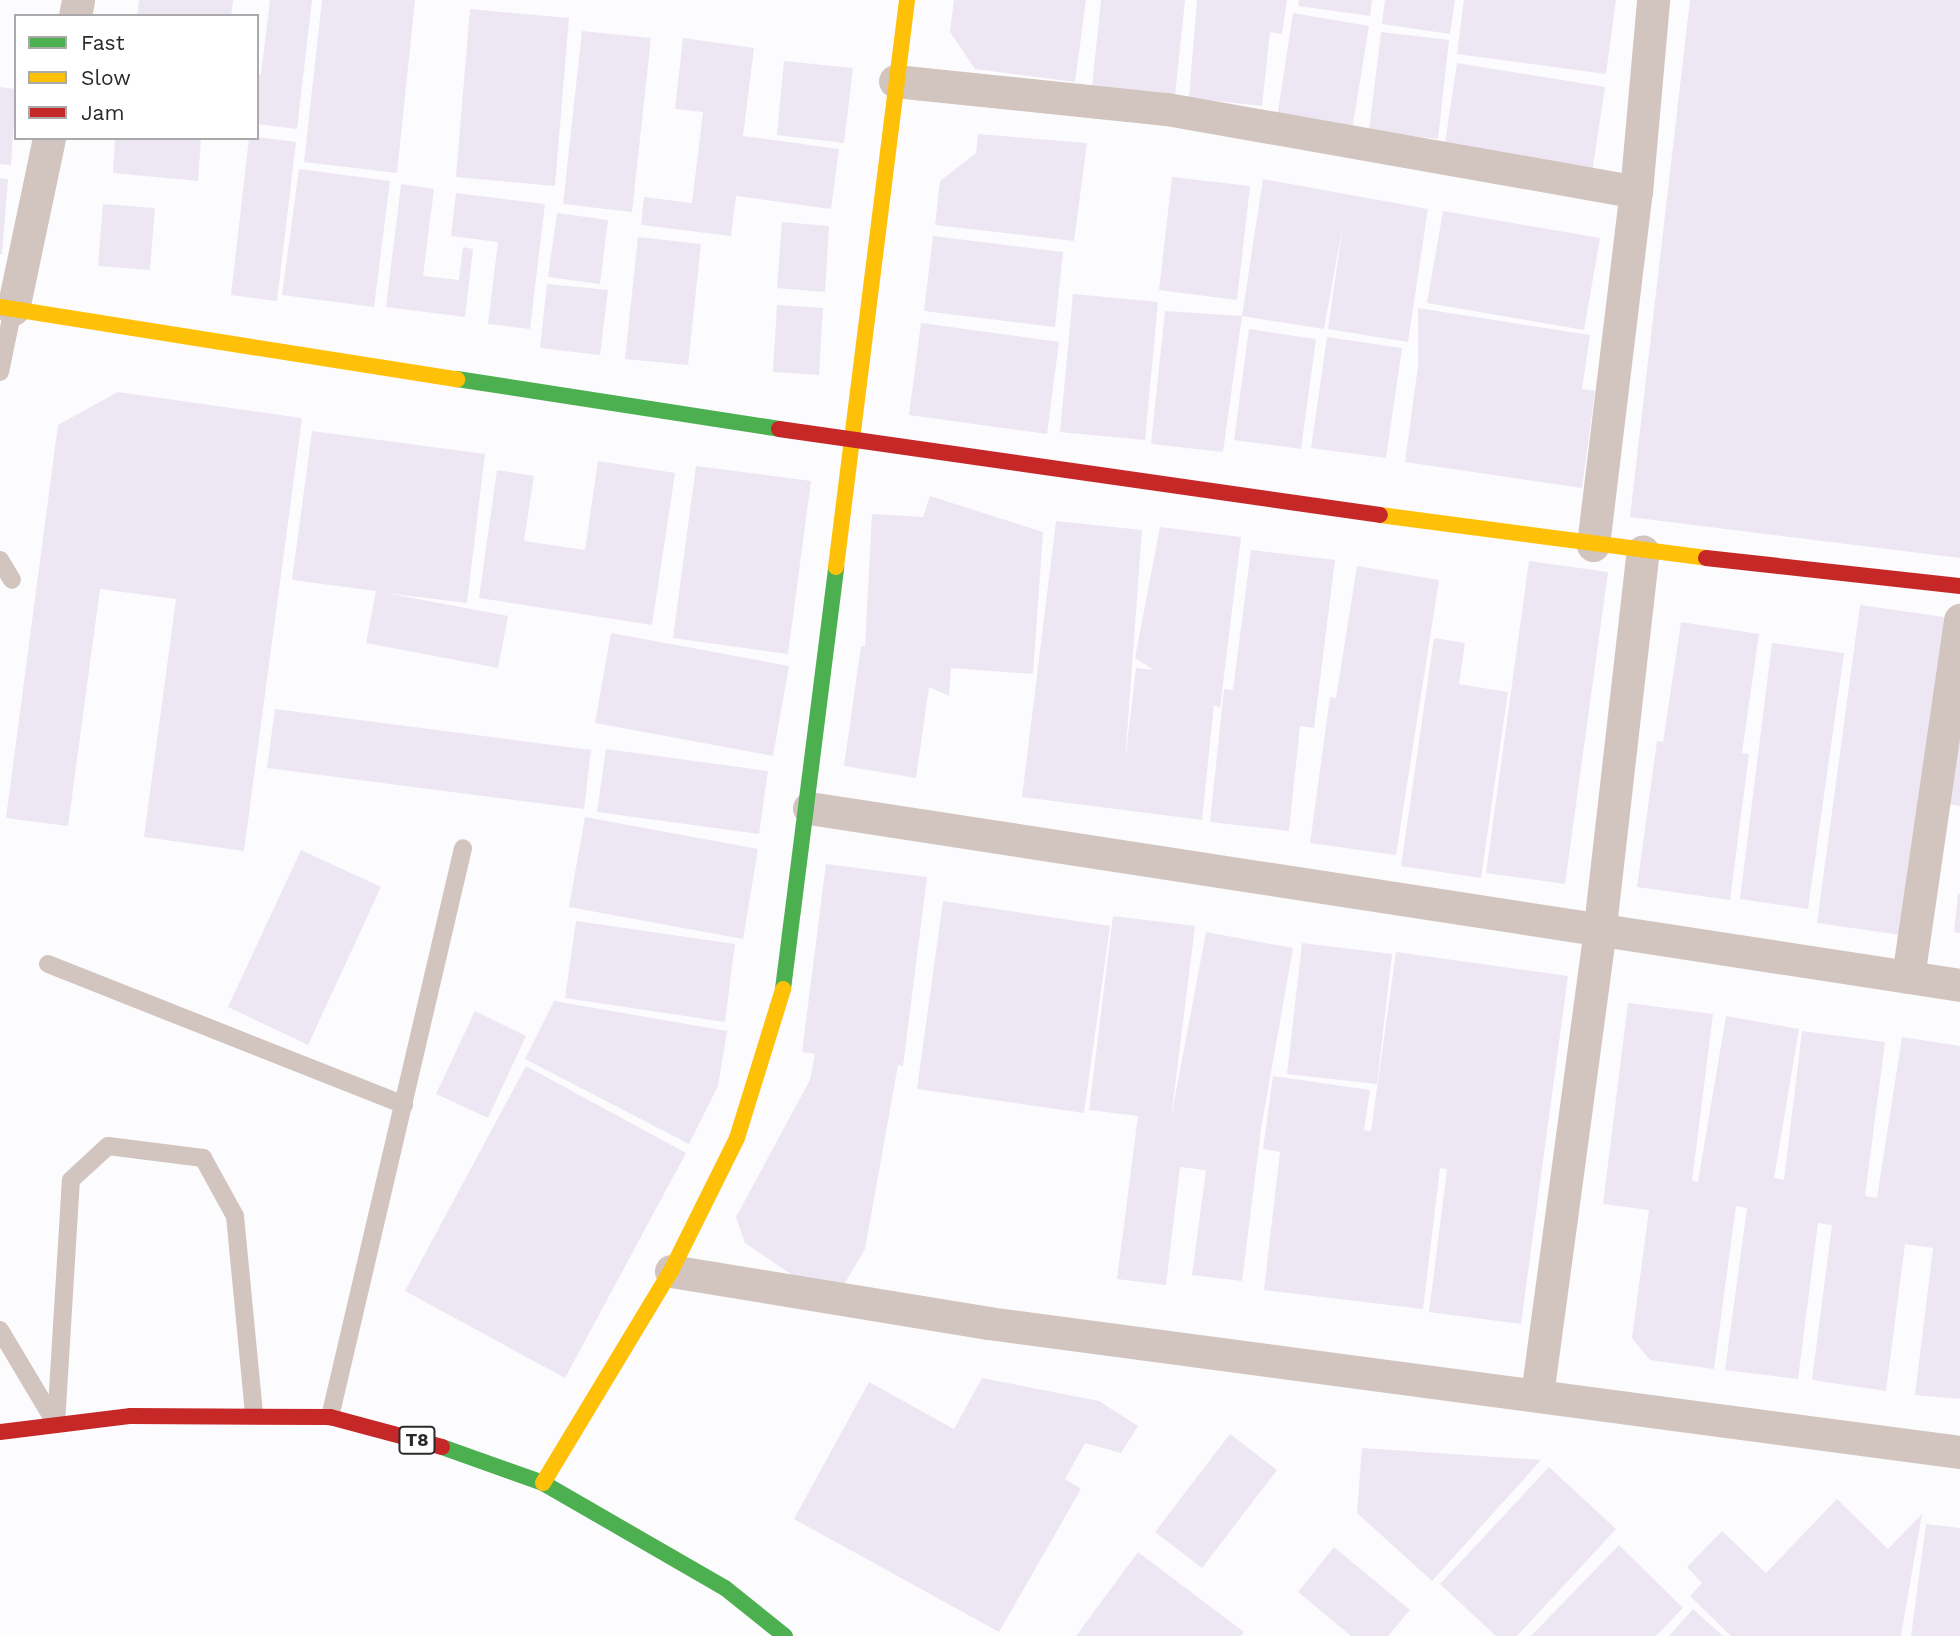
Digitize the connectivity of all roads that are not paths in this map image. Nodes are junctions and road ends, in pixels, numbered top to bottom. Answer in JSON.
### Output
{"nodes":[{"id":1,"x":907,"y":0,"type":"edge"},
{"id":2,"x":1653,"y":0,"type":"edge"},
{"id":3,"x":895,"y":81,"type":"junction"},
{"id":4,"x":48,"y":140,"type":"edge"},
{"id":5,"x":1636,"y":192,"type":"junction"},
{"id":6,"x":6,"y":308,"type":"edge"},
{"id":7,"x":0,"y":372,"type":"edge"},
{"id":8,"x":855,"y":441,"type":"junction"},
{"id":9,"x":1593,"y":545,"type":"junction"},
{"id":10,"x":1643,"y":551,"type":"junction"},
{"id":11,"x":0,"y":560,"type":"edge"},
{"id":12,"x":12,"y":580,"type":"dead end"},
{"id":13,"x":1960,"y":586,"type":"edge"},
{"id":14,"x":1960,"y":620,"type":"edge"},
{"id":15,"x":809,"y":808,"type":"junction"},
{"id":16,"x":463,"y":848,"type":"dead end"},
{"id":17,"x":1600,"y":926,"type":"junction"},
{"id":18,"x":48,"y":964,"type":"dead end"},
{"id":19,"x":1908,"y":977,"type":"junction"},
{"id":20,"x":1960,"y":985,"type":"edge"},
{"id":21,"x":404,"y":1105,"type":"junction"},
{"id":22,"x":671,"y":1271,"type":"junction"},
{"id":23,"x":0,"y":1330,"type":"edge"},
{"id":24,"x":1537,"y":1395,"type":"junction"},
{"id":25,"x":254,"y":1413,"type":"junction"},
{"id":26,"x":330,"y":1417,"type":"junction"},
{"id":27,"x":56,"y":1424,"type":"junction"},
{"id":28,"x":0,"y":1432,"type":"edge"},
{"id":29,"x":1960,"y":1452,"type":"edge"},
{"id":30,"x":543,"y":1483,"type":"junction"},
{"id":31,"x":785,"y":1636,"type":"edge"}],
"edges":[{"from":1,"to":3,"type":"main road"},
{"from":2,"to":5,"type":"street"},
{"from":3,"to":5,"type":"street"},
{"from":3,"to":8,"type":"main road"},
{"from":4,"to":6,"type":"street"},
{"from":5,"to":9,"type":"street"},
{"from":6,"to":7,"type":"lane"},
{"from":6,"to":8,"type":"main road"},
{"from":8,"to":9,"type":"main road"},
{"from":8,"to":15,"type":"main road"},
{"from":9,"to":10,"type":"main road"},
{"from":10,"to":13,"type":"main road"},
{"from":10,"to":17,"type":"street"},
{"from":11,"to":12,"type":"lane"},
{"from":14,"to":19,"type":"street"},
{"from":15,"to":17,"type":"street"},
{"from":15,"to":22,"type":"main road"},
{"from":16,"to":21,"type":"lane"},
{"from":17,"to":19,"type":"street"},
{"from":17,"to":24,"type":"street"},
{"from":18,"to":21,"type":"lane"},
{"from":19,"to":20,"type":"street"},
{"from":21,"to":26,"type":"lane"},
{"from":22,"to":24,"type":"street"},
{"from":22,"to":30,"type":"main road"},
{"from":23,"to":27,"type":"lane"},
{"from":24,"to":29,"type":"street"},
{"from":25,"to":26,"type":"main road","number":"T8"},
{"from":25,"to":27,"type":"main road","number":"T8"},
{"from":25,"to":27,"type":"lane"},
{"from":26,"to":30,"type":"main road","number":"T8"},
{"from":27,"to":28,"type":"main road","number":"T8"},
{"from":30,"to":31,"type":"main road","number":"T8"}]}
